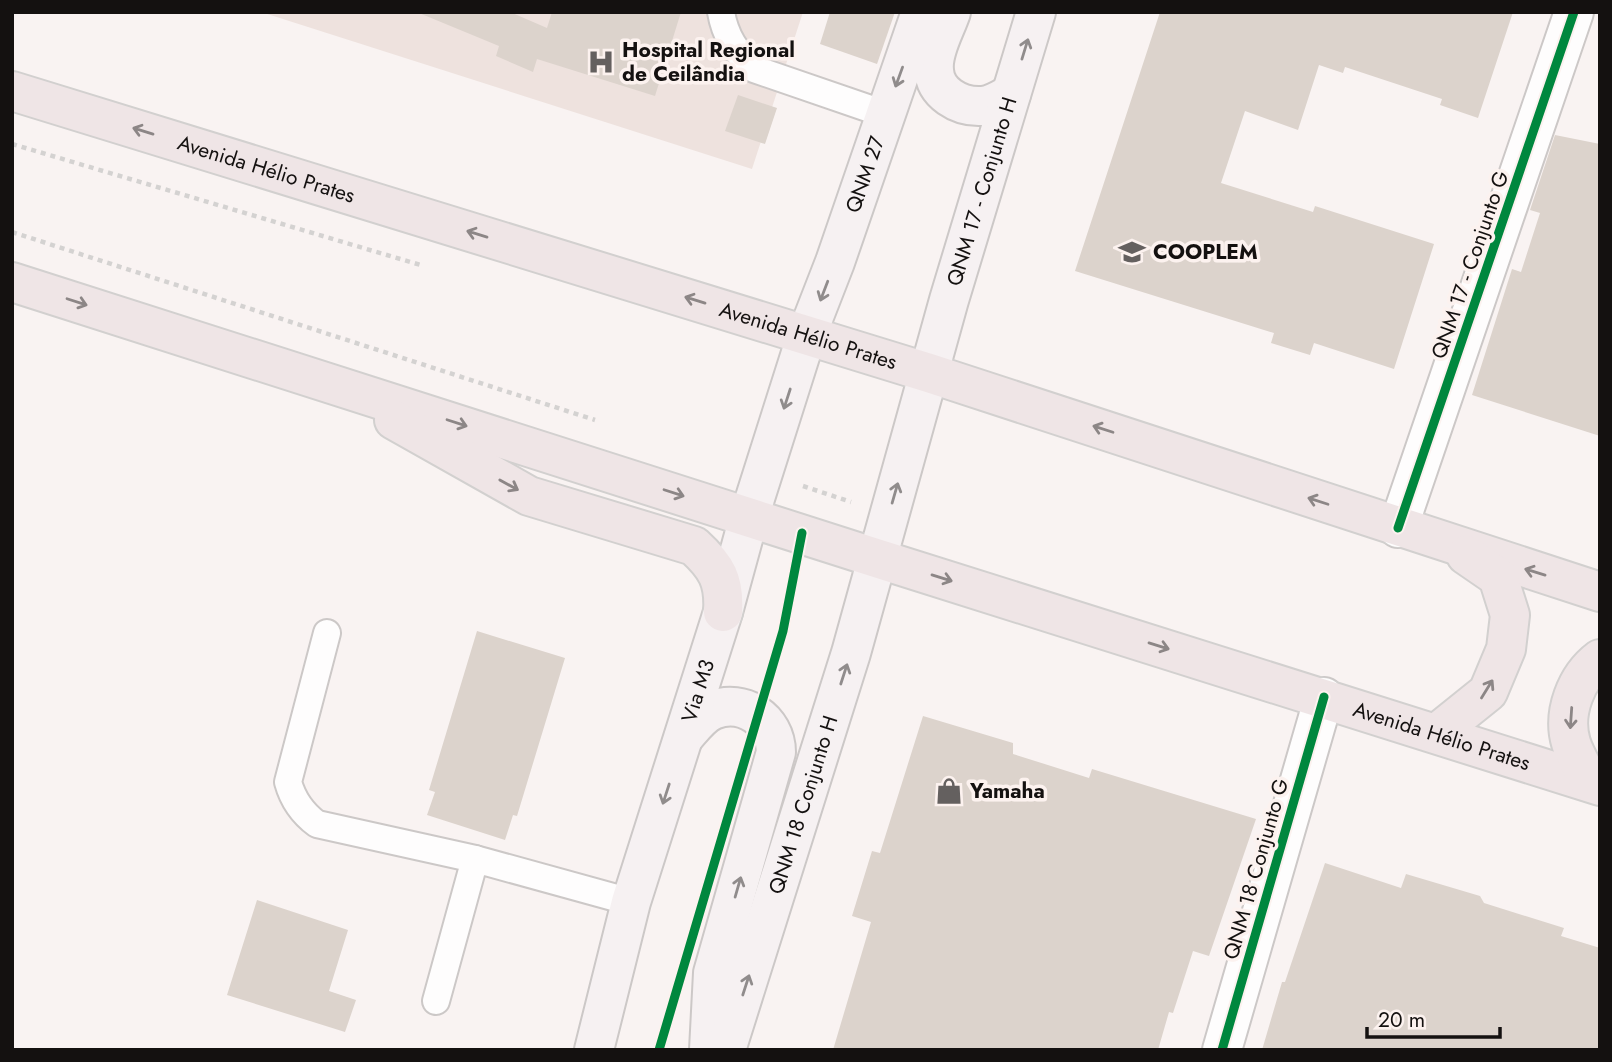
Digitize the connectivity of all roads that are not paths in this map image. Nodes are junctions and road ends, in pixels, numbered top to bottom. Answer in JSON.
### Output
{"nodes":[{"id":1,"x":721,"y":12,"type":"edge"},
{"id":2,"x":921,"y":12,"type":"edge"},
{"id":3,"x":951,"y":12,"type":"edge"},
{"id":4,"x":1036,"y":12,"type":"edge"},
{"id":5,"x":1574,"y":12,"type":"edge"},
{"id":6,"x":12,"y":91,"type":"edge"},
{"id":7,"x":1011,"y":94,"type":"junction"},
{"id":8,"x":885,"y":114,"type":"junction"},
{"id":9,"x":12,"y":282,"type":"edge"},
{"id":10,"x":807,"y":334,"type":"junction"},
{"id":11,"x":929,"y":373,"type":"junction"},
{"id":12,"x":322,"y":380,"type":"junction"},
{"id":13,"x":749,"y":517,"type":"junction"},
{"id":14,"x":1398,"y":528,"type":"junction"},
{"id":15,"x":1454,"y":546,"type":"junction"},
{"id":16,"x":877,"y":558,"type":"junction"},
{"id":17,"x":1600,"y":592,"type":"edge"},
{"id":18,"x":723,"y":612,"type":"junction"},
{"id":19,"x":327,"y":634,"type":"dead end"},
{"id":20,"x":1600,"y":659,"type":"edge"},
{"id":21,"x":1324,"y":697,"type":"junction"},
{"id":22,"x":1437,"y":733,"type":"junction"},
{"id":23,"x":684,"y":737,"type":"junction"},
{"id":24,"x":1595,"y":784,"type":"edge"},
{"id":25,"x":475,"y":859,"type":"junction"},
{"id":26,"x":631,"y":902,"type":"junction"},
{"id":27,"x":436,"y":1001,"type":"dead end"},
{"id":28,"x":594,"y":1050,"type":"edge"},
{"id":29,"x":621,"y":1050,"type":"edge"},
{"id":30,"x":709,"y":1050,"type":"edge"},
{"id":31,"x":726,"y":1050,"type":"edge"},
{"id":32,"x":1222,"y":1050,"type":"edge"}],
"edges":[{"from":1,"to":8,"type":"lane"},
{"from":2,"to":8,"type":"main road","name":"QNM 27","one_way":true},
{"from":3,"to":7,"type":"main road"},
{"from":7,"to":4,"type":"main road","name":"QNM 17 - Conjunto H","one_way":true},
{"from":5,"to":14,"type":"street","name":"QNM 17 - Conjunto G"},
{"from":10,"to":6,"type":"main road","name":"Avenida Hélio Prates","one_way":true},
{"from":7,"to":11,"type":"main road","name":"QNM 17 - Conjunto H"},
{"from":8,"to":10,"type":"main road","name":"QNM 27","one_way":true},
{"from":9,"to":12,"type":"main road","name":"Avenida Hélio Prates","one_way":true},
{"from":10,"to":11,"type":"main road","name":"Avenida Hélio Prates"},
{"from":10,"to":13,"type":"main road","name":"Via M3","one_way":true},
{"from":14,"to":11,"type":"main road","name":"Avenida Hélio Prates","one_way":true},
{"from":16,"to":11,"type":"main road","one_way":true},
{"from":12,"to":13,"type":"main road","name":"Avenida Hélio Prates","one_way":true},
{"from":12,"to":18,"type":"main road","name":"Avenida Hélio Prates","one_way":true},
{"from":13,"to":16,"type":"main road","name":"Avenida Hélio Prates"},
{"from":13,"to":18,"type":"main road","name":"Via M3"},
{"from":14,"to":15,"type":"main road","name":"Avenida Hélio Prates"},
{"from":17,"to":15,"type":"main road","name":"Avenida Hélio Prates","one_way":true},
{"from":22,"to":15,"type":"main road","one_way":true},
{"from":16,"to":21,"type":"main road","name":"Avenida Hélio Prates","one_way":true},
{"from":31,"to":16,"type":"main road","name":"QNM 18 Conjunto H","one_way":true},
{"from":18,"to":23,"type":"main road","name":"Via M3"},
{"from":19,"to":25,"type":"lane"},
{"from":20,"to":24,"type":"main road","one_way":true},
{"from":21,"to":22,"type":"main road","name":"Avenida Hélio Prates"},
{"from":21,"to":32,"type":"street","name":"QNM 18 Conjunto G"},
{"from":22,"to":24,"type":"main road","name":"Avenida Hélio Prates"},
{"from":23,"to":26,"type":"main road","name":"Via M3","one_way":true},
{"from":30,"to":23,"type":"main road","one_way":true},
{"from":25,"to":26,"type":"lane"},
{"from":25,"to":27,"type":"lane"},
{"from":26,"to":28,"type":"main road","name":"Via M3"},
{"from":26,"to":29,"type":"main road"}]}
